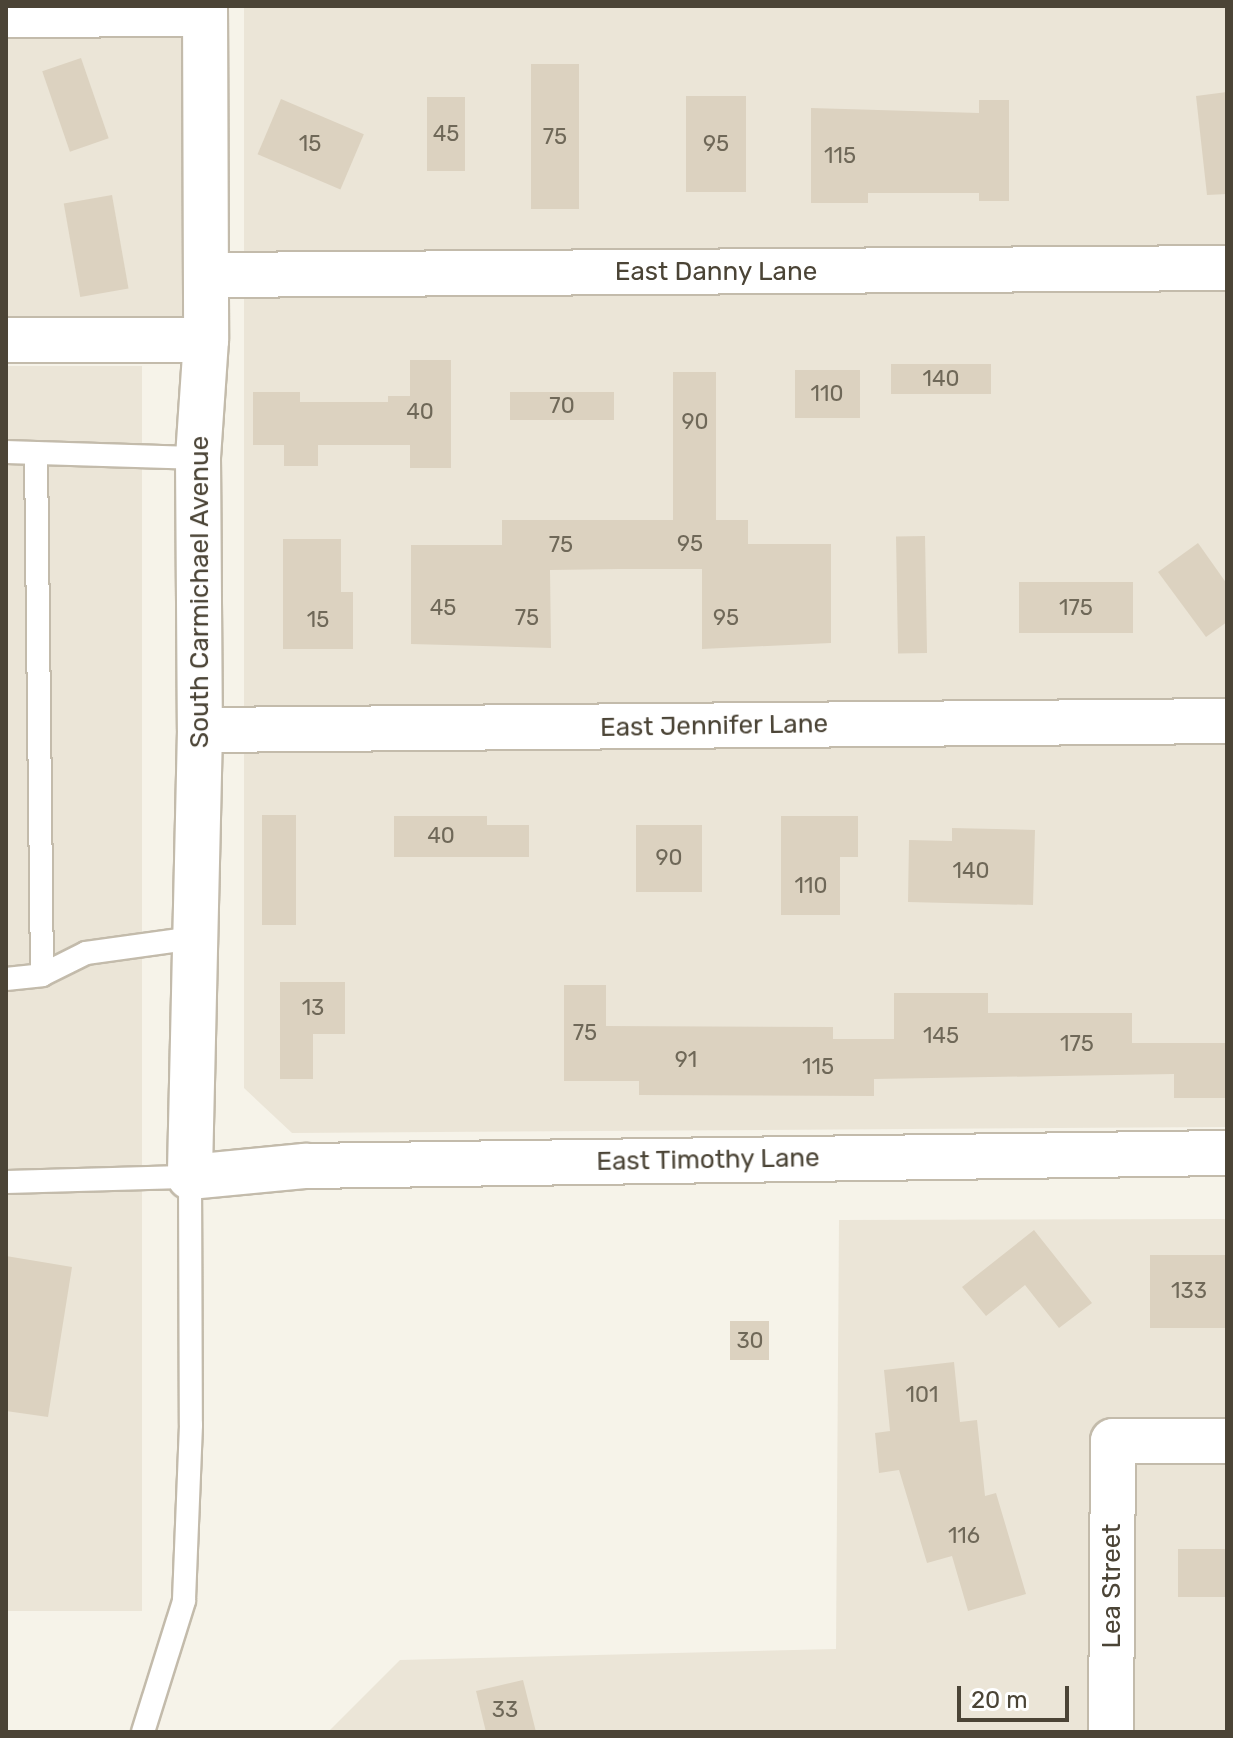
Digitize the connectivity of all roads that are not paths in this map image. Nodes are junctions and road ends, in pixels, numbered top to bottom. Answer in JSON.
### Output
{"nodes":[{"id":1,"x":205,"y":10,"type":"edge"},
{"id":2,"x":6,"y":15,"type":"edge"},
{"id":3,"x":1227,"y":268,"type":"edge"},
{"id":4,"x":206,"y":275,"type":"junction"},
{"id":5,"x":6,"y":340,"type":"edge"},
{"id":6,"x":206,"y":340,"type":"junction"},
{"id":7,"x":6,"y":452,"type":"edge"},
{"id":8,"x":36,"y":453,"type":"junction"},
{"id":9,"x":198,"y":458,"type":"junction"},
{"id":10,"x":1227,"y":721,"type":"edge"},
{"id":11,"x":200,"y":730,"type":"junction"},
{"id":12,"x":194,"y":938,"type":"junction"},
{"id":13,"x":42,"y":975,"type":"junction"},
{"id":14,"x":6,"y":979,"type":"edge"},
{"id":15,"x":1227,"y":1153,"type":"edge"},
{"id":16,"x":190,"y":1177,"type":"junction"},
{"id":17,"x":6,"y":1182,"type":"edge"},
{"id":18,"x":1227,"y":1441,"type":"edge"},
{"id":19,"x":143,"y":1732,"type":"edge"},
{"id":20,"x":1111,"y":1732,"type":"edge"}],
"edges":[{"from":1,"to":2,"type":"street"},
{"from":1,"to":4,"type":"street","name":"South Carmichael Avenue"},
{"from":3,"to":4,"type":"street","name":"East Danny Lane"},
{"from":4,"to":6,"type":"street","name":"South Carmichael Avenue"},
{"from":5,"to":6,"type":"street"},
{"from":6,"to":9,"type":"street","name":"South Carmichael Avenue"},
{"from":7,"to":8,"type":"lane"},
{"from":8,"to":9,"type":"lane"},
{"from":8,"to":13,"type":"lane"},
{"from":9,"to":11,"type":"street","name":"South Carmichael Avenue"},
{"from":10,"to":11,"type":"street","name":"East Jennifer Lane"},
{"from":11,"to":12,"type":"street","name":"South Carmichael Avenue"},
{"from":12,"to":13,"type":"lane"},
{"from":12,"to":16,"type":"street","name":"South Carmichael Avenue"},
{"from":13,"to":14,"type":"lane"},
{"from":15,"to":16,"type":"street","name":"East Timothy Lane"},
{"from":16,"to":17,"type":"lane"},
{"from":16,"to":19,"type":"lane"},
{"from":18,"to":20,"type":"street","name":"Lea Street"}]}
